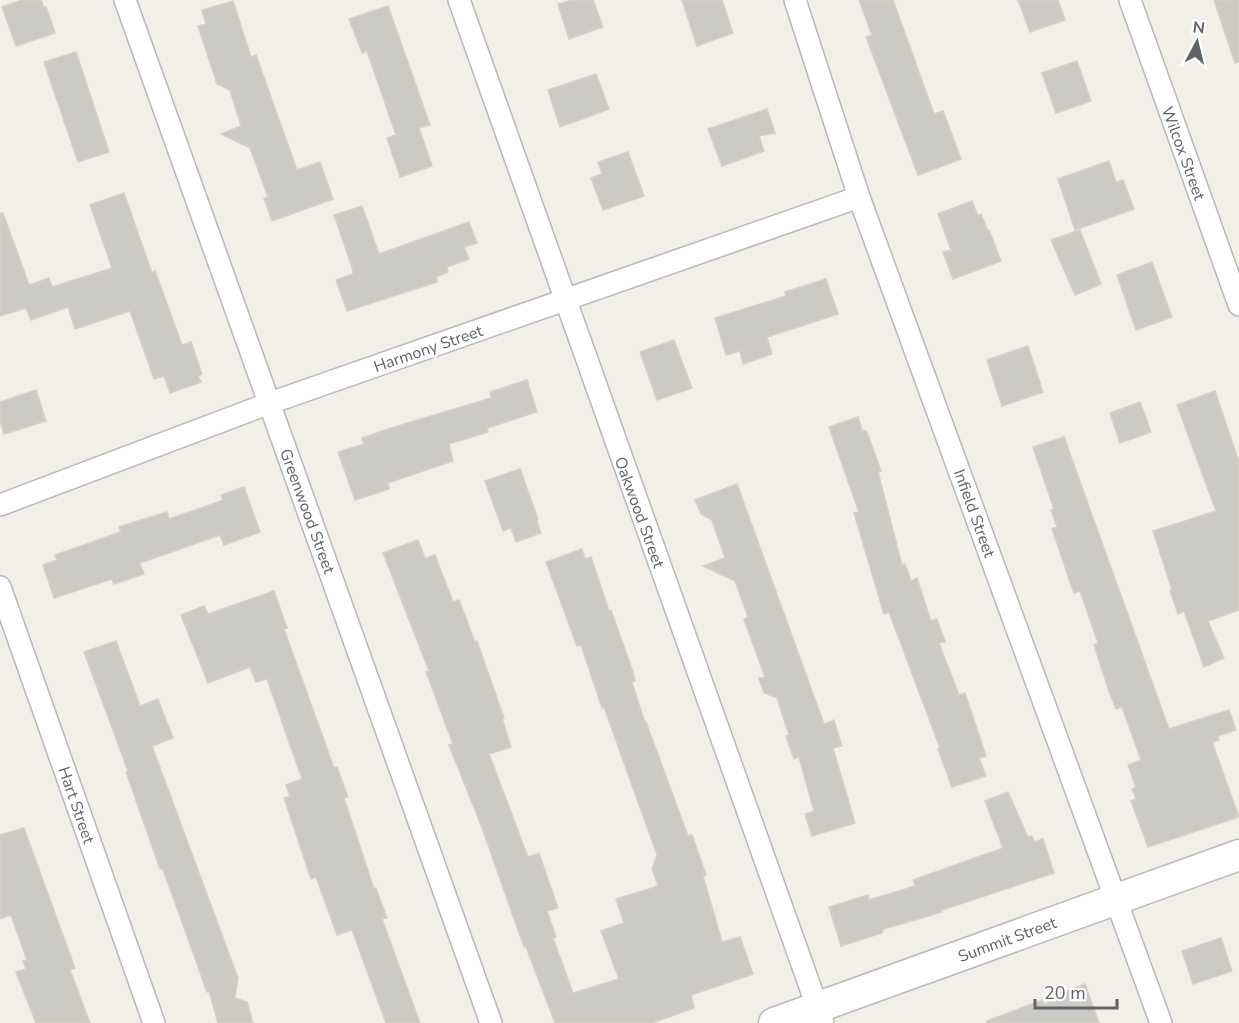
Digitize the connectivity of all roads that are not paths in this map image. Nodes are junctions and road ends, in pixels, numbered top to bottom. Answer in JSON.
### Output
{"nodes":[{"id":1,"x":125,"y":0,"type":"edge"},
{"id":2,"x":459,"y":0,"type":"edge"},
{"id":3,"x":795,"y":0,"type":"edge"},
{"id":4,"x":1130,"y":0,"type":"edge"},
{"id":5,"x":859,"y":197,"type":"junction"},
{"id":6,"x":565,"y":301,"type":"junction"},
{"id":7,"x":1239,"y":305,"type":"edge"},
{"id":8,"x":270,"y":403,"type":"junction"},
{"id":9,"x":0,"y":505,"type":"edge"},
{"id":10,"x":0,"y":587,"type":"edge"},
{"id":11,"x":1239,"y":855,"type":"edge"},
{"id":12,"x":1117,"y":900,"type":"junction"},
{"id":13,"x":820,"y":1015,"type":"edge"},
{"id":14,"x":154,"y":1023,"type":"edge"},
{"id":15,"x":491,"y":1023,"type":"edge"},
{"id":16,"x":774,"y":1023,"type":"edge"},
{"id":17,"x":1161,"y":1023,"type":"edge"}],
"edges":[{"from":1,"to":8,"type":"street","name":"Greenwood Street"},
{"from":2,"to":6,"type":"street","name":"Oakwood Street"},
{"from":3,"to":5,"type":"street","name":"Infield Street"},
{"from":4,"to":7,"type":"street","name":"Wilcox Street"},
{"from":5,"to":6,"type":"street","name":"Harmony Street"},
{"from":5,"to":12,"type":"street","name":"Infield Street"},
{"from":6,"to":8,"type":"street","name":"Harmony Street"},
{"from":6,"to":13,"type":"street","name":"Oakwood Street"},
{"from":8,"to":9,"type":"street","name":"Harmony Street"},
{"from":8,"to":15,"type":"street","name":"Greenwood Street"},
{"from":10,"to":14,"type":"street","name":"Hart Street"},
{"from":11,"to":12,"type":"main road","name":"Summit Street"},
{"from":12,"to":13,"type":"main road","name":"Summit Street"},
{"from":12,"to":17,"type":"street","name":"Infield Street"},
{"from":13,"to":16,"type":"main road","name":"Summit Street"}]}
